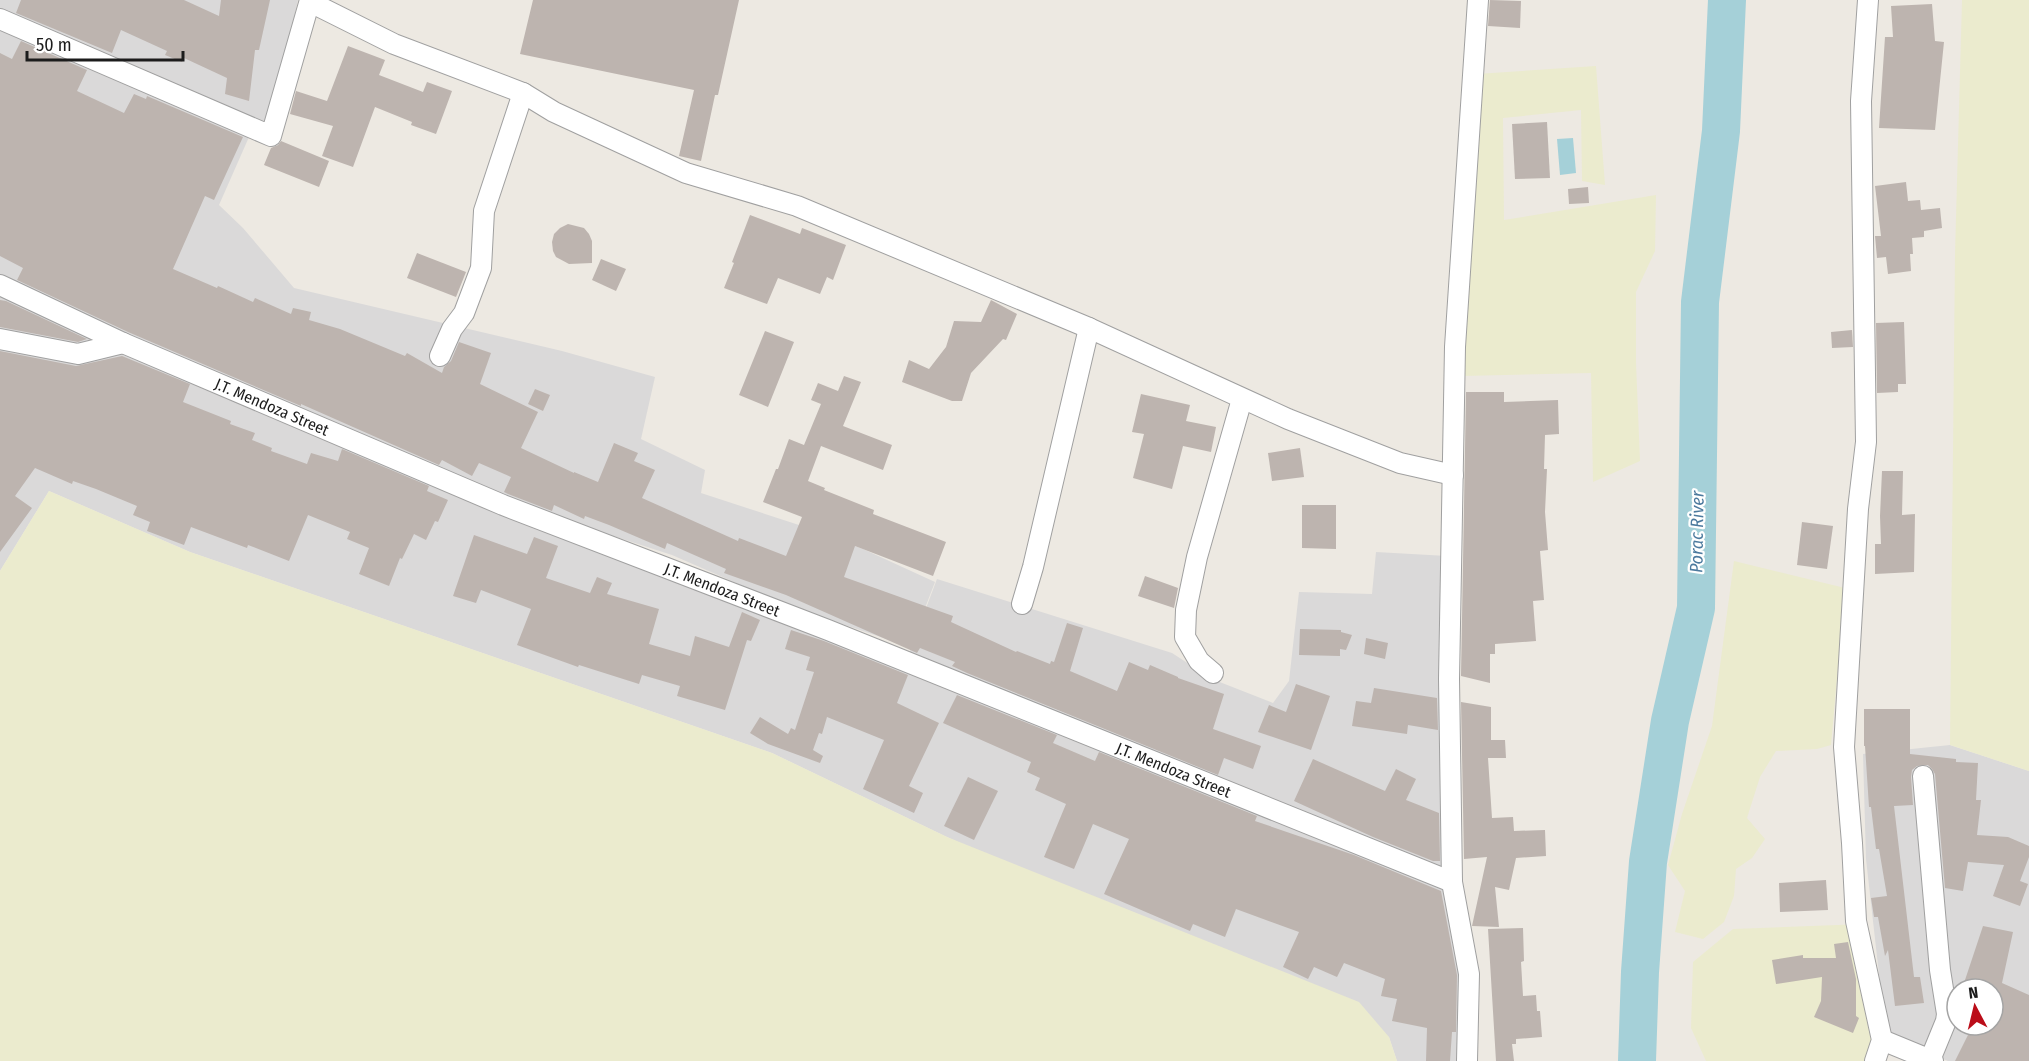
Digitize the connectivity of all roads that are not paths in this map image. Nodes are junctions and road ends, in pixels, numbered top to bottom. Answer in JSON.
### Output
{"nodes":[{"id":1,"x":1478,"y":0,"type":"edge"},
{"id":2,"x":1868,"y":0,"type":"edge"},
{"id":3,"x":310,"y":1,"type":"edge"},
{"id":4,"x":0,"y":19,"type":"edge"},
{"id":5,"x":523,"y":93,"type":"junction"},
{"id":6,"x":0,"y":285,"type":"edge"},
{"id":7,"x":1089,"y":328,"type":"junction"},
{"id":8,"x":0,"y":339,"type":"edge"},
{"id":9,"x":123,"y":343,"type":"junction"},
{"id":10,"x":440,"y":356,"type":"dead end"},
{"id":11,"x":1242,"y":399,"type":"junction"},
{"id":12,"x":1453,"y":475,"type":"junction"},
{"id":13,"x":1022,"y":604,"type":"dead end"},
{"id":14,"x":1213,"y":674,"type":"dead end"},
{"id":15,"x":1923,"y":776,"type":"dead end"},
{"id":16,"x":1452,"y":882,"type":"junction"},
{"id":17,"x":1882,"y":1040,"type":"junction"},
{"id":18,"x":1931,"y":1060,"type":"edge"},
{"id":19,"x":1467,"y":1061,"type":"edge"},
{"id":20,"x":1875,"y":1061,"type":"edge"}],
"edges":[{"from":1,"to":12,"type":"street"},
{"from":2,"to":17,"type":"street"},
{"from":3,"to":4,"type":"street"},
{"from":3,"to":5,"type":"street"},
{"from":5,"to":7,"type":"street"},
{"from":5,"to":10,"type":"street"},
{"from":6,"to":9,"type":"street","name":"J.T. Mendoza Street"},
{"from":7,"to":11,"type":"street"},
{"from":7,"to":13,"type":"street"},
{"from":8,"to":9,"type":"street"},
{"from":9,"to":16,"type":"street","name":"J.T. Mendoza Street"},
{"from":11,"to":12,"type":"street"},
{"from":11,"to":14,"type":"street"},
{"from":12,"to":16,"type":"street"},
{"from":15,"to":18,"type":"street"},
{"from":16,"to":19,"type":"street"},
{"from":17,"to":18,"type":"street"},
{"from":17,"to":20,"type":"street"}]}
